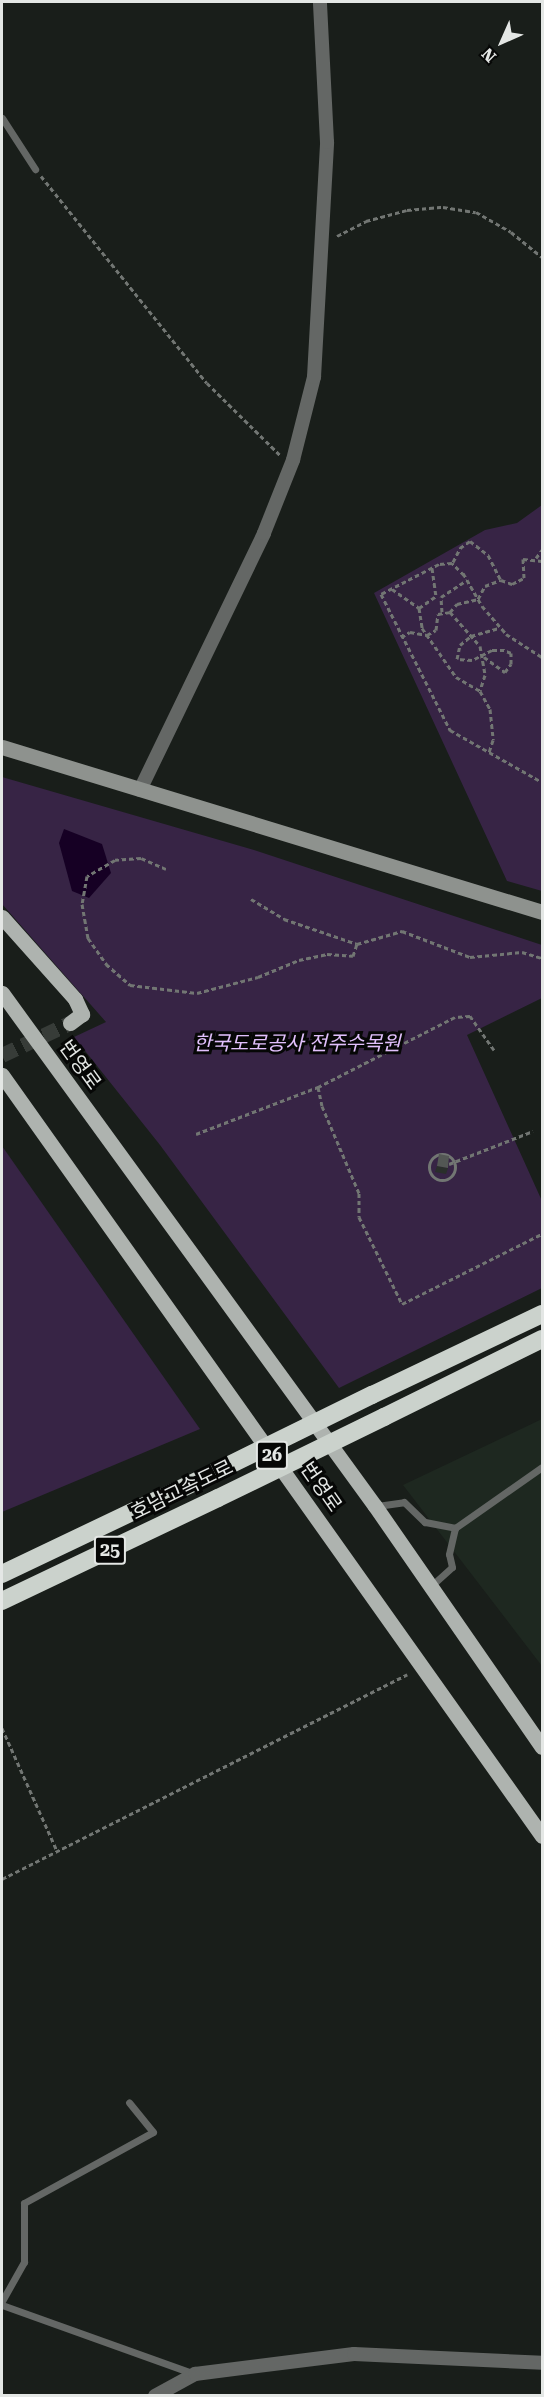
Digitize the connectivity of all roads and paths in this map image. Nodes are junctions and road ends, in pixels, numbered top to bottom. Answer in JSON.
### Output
{"nodes":[{"id":1,"x":320,"y":2,"type":"edge"},
{"id":2,"x":2,"y":118,"type":"edge"},
{"id":3,"x":35,"y":169,"type":"joint"},
{"id":4,"x":323,"y":237,"type":"junction"},
{"id":5,"x":543,"y":257,"type":"edge"},
{"id":6,"x":292,"y":463,"type":"junction"},
{"id":7,"x":543,"y":550,"type":"edge"},
{"id":8,"x":535,"y":558,"type":"junction"},
{"id":9,"x":543,"y":561,"type":"edge"},
{"id":10,"x":452,"y":563,"type":"junction"},
{"id":11,"x":432,"y":568,"type":"junction"},
{"id":12,"x":467,"y":580,"type":"junction"},
{"id":13,"x":501,"y":580,"type":"junction"},
{"id":14,"x":392,"y":589,"type":"junction"},
{"id":15,"x":436,"y":596,"type":"junction"},
{"id":16,"x":441,"y":597,"type":"junction"},
{"id":17,"x":478,"y":599,"type":"junction"},
{"id":18,"x":419,"y":608,"type":"junction"},
{"id":19,"x":442,"y":612,"type":"junction"},
{"id":20,"x":450,"y":612,"type":"junction"},
{"id":21,"x":501,"y":628,"type":"junction"},
{"id":22,"x":427,"y":635,"type":"junction"},
{"id":23,"x":471,"y":636,"type":"junction"},
{"id":24,"x":401,"y":638,"type":"junction"},
{"id":25,"x":484,"y":657,"type":"junction"},
{"id":26,"x":543,"y":657,"type":"edge"},
{"id":27,"x":480,"y":691,"type":"junction"},
{"id":28,"x":2,"y":747,"type":"edge"},
{"id":29,"x":489,"y":752,"type":"junction"},
{"id":30,"x":543,"y":782,"type":"edge"},
{"id":31,"x":140,"y":790,"type":"junction"},
{"id":32,"x":166,"y":868,"type":"dead end"},
{"id":33,"x":251,"y":899,"type":"dead end"},
{"id":34,"x":543,"y":912,"type":"edge"},
{"id":35,"x":2,"y":916,"type":"edge"},
{"id":36,"x":357,"y":944,"type":"junction"},
{"id":37,"x":543,"y":958,"type":"edge"},
{"id":38,"x":2,"y":993,"type":"edge"},
{"id":39,"x":70,"y":1023,"type":"dead end"},
{"id":40,"x":494,"y":1050,"type":"dead end"},
{"id":41,"x":2,"y":1075,"type":"edge"},
{"id":42,"x":318,"y":1087,"type":"junction"},
{"id":43,"x":533,"y":1131,"type":"dead end"},
{"id":44,"x":196,"y":1134,"type":"dead end"},
{"id":45,"x":454,"y":1162,"type":"junction"},
{"id":46,"x":449,"y":1164,"type":"edge"},
{"id":47,"x":543,"y":1234,"type":"edge"},
{"id":48,"x":543,"y":1314,"type":"edge"},
{"id":49,"x":543,"y":1339,"type":"edge"},
{"id":50,"x":543,"y":1467,"type":"edge"},
{"id":51,"x":375,"y":1506,"type":"junction"},
{"id":52,"x":455,"y":1528,"type":"junction"},
{"id":53,"x":2,"y":1574,"type":"edge"},
{"id":54,"x":431,"y":1586,"type":"junction"},
{"id":55,"x":2,"y":1601,"type":"edge"},
{"id":56,"x":422,"y":1666,"type":"junction"},
{"id":57,"x":2,"y":1728,"type":"edge"},
{"id":58,"x":543,"y":1747,"type":"edge"},
{"id":59,"x":543,"y":1836,"type":"edge"},
{"id":60,"x":56,"y":1849,"type":"junction"},
{"id":61,"x":2,"y":1879,"type":"edge"},
{"id":62,"x":129,"y":2102,"type":"dead end"},
{"id":63,"x":2,"y":2303,"type":"edge"},
{"id":64,"x":543,"y":2363,"type":"edge"},
{"id":65,"x":195,"y":2373,"type":"junction"},
{"id":66,"x":155,"y":2396,"type":"edge"}],
"edges":[{"from":1,"to":4,"type":"street"},
{"from":2,"to":3,"type":"lane"},
{"from":3,"to":6,"type":"path"},
{"from":4,"to":5,"type":"path"},
{"from":4,"to":6,"type":"street"},
{"from":6,"to":31,"type":"street"},
{"from":7,"to":8,"type":"path"},
{"from":8,"to":9,"type":"path"},
{"from":8,"to":13,"type":"path"},
{"from":10,"to":11,"type":"path"},
{"from":10,"to":12,"type":"path"},
{"from":10,"to":13,"type":"path"},
{"from":11,"to":14,"type":"path"},
{"from":11,"to":15,"type":"path"},
{"from":12,"to":16,"type":"path"},
{"from":12,"to":17,"type":"path"},
{"from":13,"to":17,"type":"path"},
{"from":14,"to":18,"type":"path"},
{"from":14,"to":24,"type":"path"},
{"from":15,"to":16,"type":"path"},
{"from":15,"to":18,"type":"path"},
{"from":16,"to":19,"type":"path"},
{"from":17,"to":20,"type":"path"},
{"from":17,"to":21,"type":"path"},
{"from":18,"to":22,"type":"path"},
{"from":19,"to":20,"type":"path"},
{"from":19,"to":22,"type":"path"},
{"from":20,"to":23,"type":"path"},
{"from":21,"to":23,"type":"path"},
{"from":21,"to":26,"type":"path"},
{"from":22,"to":24,"type":"path"},
{"from":22,"to":27,"type":"path"},
{"from":23,"to":25,"type":"path"},
{"from":23,"to":25,"type":"path"},
{"from":24,"to":29,"type":"path"},
{"from":25,"to":25,"type":"path"},
{"from":25,"to":27,"type":"path"},
{"from":27,"to":29,"type":"path"},
{"from":28,"to":31,"type":"street"},
{"from":29,"to":30,"type":"path"},
{"from":31,"to":34,"type":"street"},
{"from":32,"to":36,"type":"path"},
{"from":33,"to":36,"type":"path"},
{"from":35,"to":39,"type":"main road"},
{"from":36,"to":37,"type":"path"},
{"from":38,"to":51,"type":"main road","name":"번영로"},
{"from":40,"to":42,"type":"path"},
{"from":41,"to":56,"type":"main road","name":"번영로","number":"26"},
{"from":42,"to":44,"type":"path"},
{"from":42,"to":47,"type":"path"},
{"from":43,"to":45,"type":"path"},
{"from":45,"to":45,"type":"path"},
{"from":45,"to":46,"type":"path"},
{"from":48,"to":53,"type":"highway","name":"호남고속도로","number":"25","bridge":true},
{"from":49,"to":55,"type":"highway","name":"호남고속도로","number":"25","bridge":true},
{"from":50,"to":52,"type":"lane"},
{"from":51,"to":52,"type":"lane"},
{"from":51,"to":54,"type":"main road","name":"번영로"},
{"from":52,"to":54,"type":"lane"},
{"from":54,"to":58,"type":"main road","name":"번영로"},
{"from":56,"to":59,"type":"main road","name":"번영로","number":"26"},
{"from":56,"to":60,"type":"path"},
{"from":57,"to":60,"type":"path"},
{"from":60,"to":61,"type":"path"},
{"from":62,"to":63,"type":"lane"},
{"from":63,"to":65,"type":"lane"},
{"from":64,"to":65,"type":"street"},
{"from":65,"to":66,"type":"street"}]}
